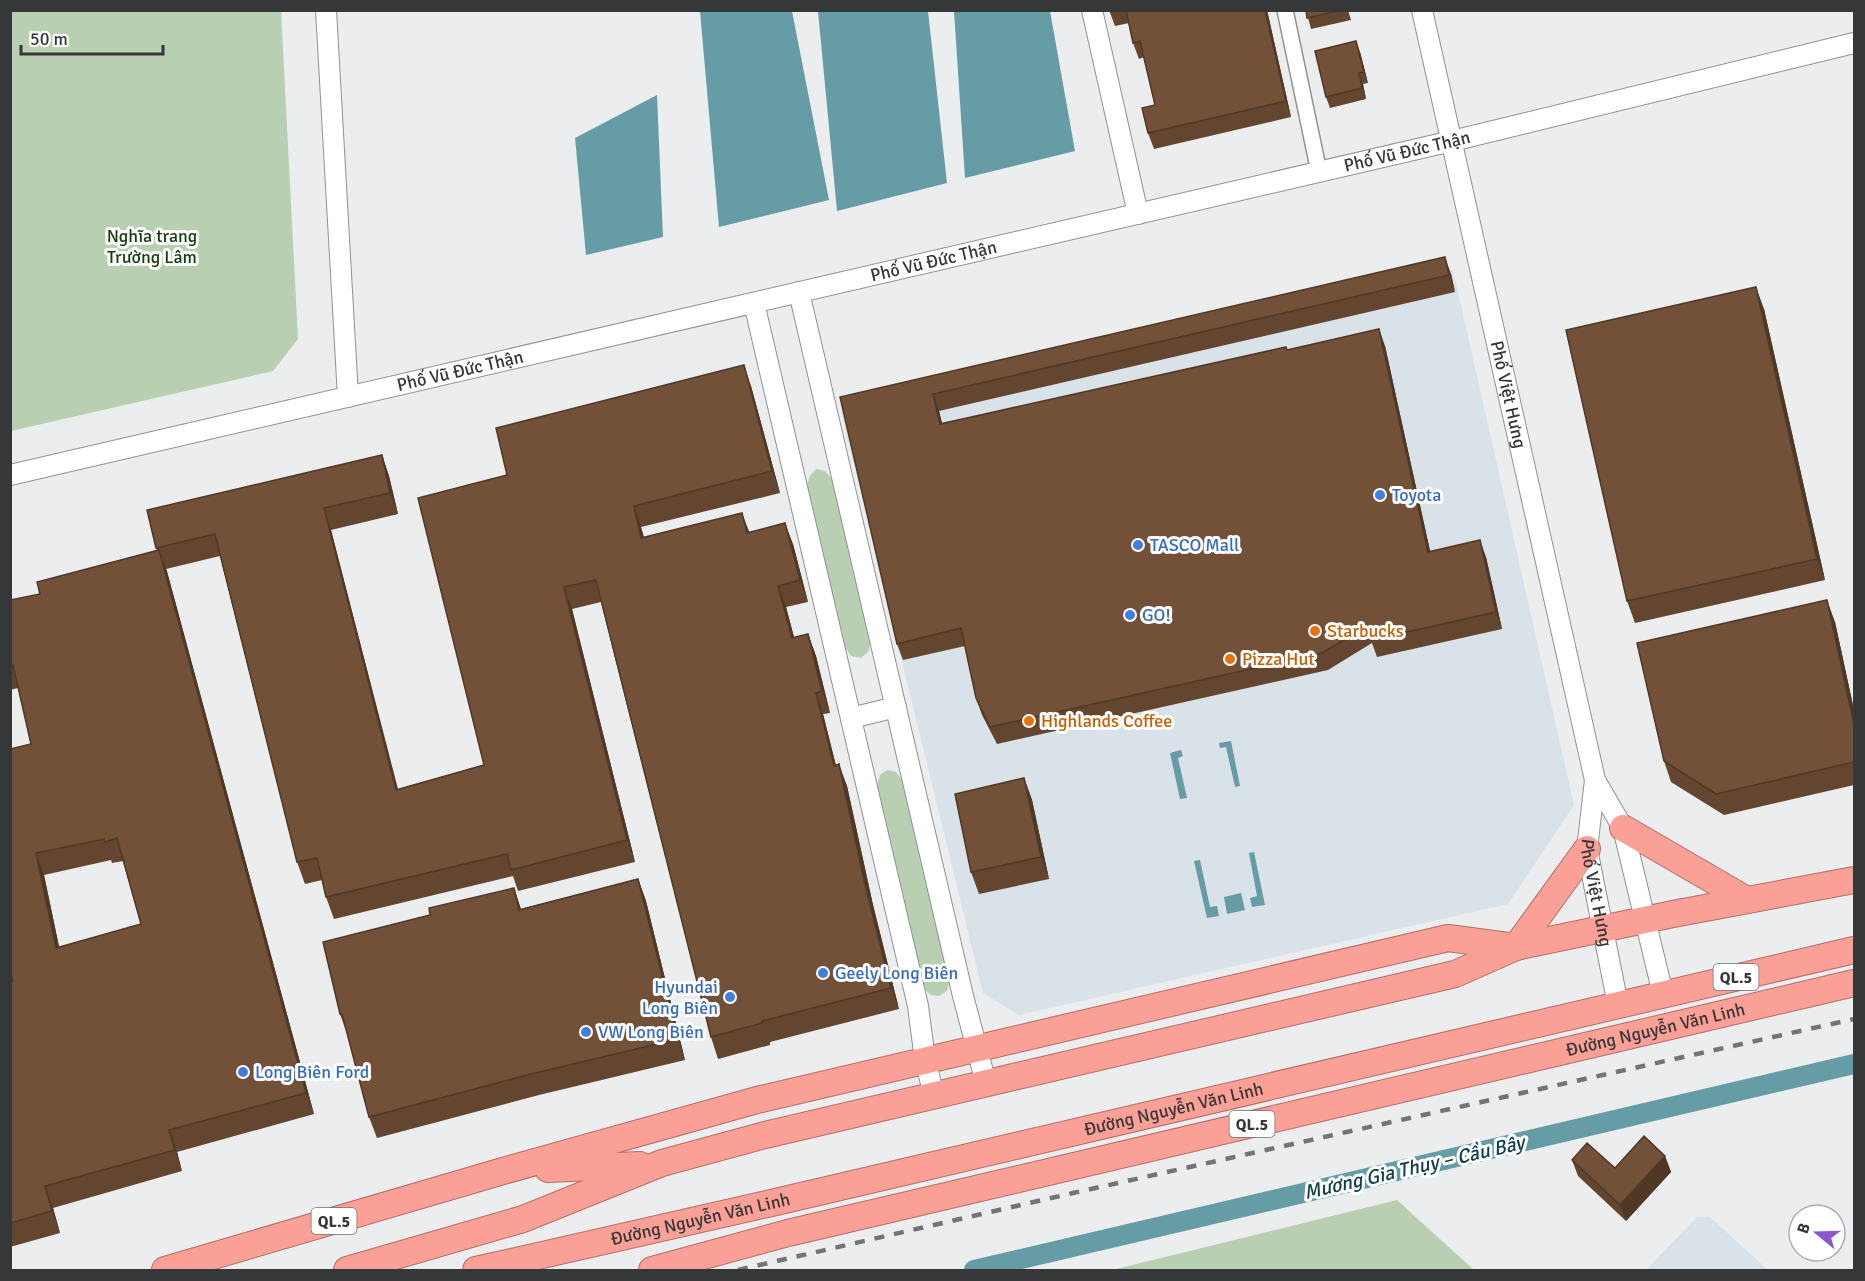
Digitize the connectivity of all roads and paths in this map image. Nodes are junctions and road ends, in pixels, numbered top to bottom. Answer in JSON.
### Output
{"nodes":[{"id":1,"x":326,"y":10,"type":"edge"},
{"id":2,"x":1092,"y":10,"type":"edge"},
{"id":3,"x":1285,"y":10,"type":"edge"},
{"id":4,"x":1422,"y":10,"type":"edge"},
{"id":5,"x":1854,"y":43,"type":"edge"},
{"id":6,"x":1452,"y":141,"type":"junction"},
{"id":7,"x":1318,"y":172,"type":"junction"},
{"id":8,"x":1137,"y":214,"type":"junction"},
{"id":9,"x":799,"y":292,"type":"junction"},
{"id":10,"x":754,"y":303,"type":"junction"},
{"id":11,"x":348,"y":397,"type":"junction"},
{"id":12,"x":10,"y":475,"type":"edge"},
{"id":13,"x":896,"y":706,"type":"junction"},
{"id":14,"x":851,"y":718,"type":"junction"},
{"id":15,"x":1595,"y":780,"type":"junction"},
{"id":16,"x":1623,"y":828,"type":"junction"},
{"id":17,"x":1587,"y":849,"type":"junction"},
{"id":18,"x":1854,"y":880,"type":"edge"},
{"id":19,"x":1747,"y":900,"type":"junction"},
{"id":20,"x":1646,"y":920,"type":"junction"},
{"id":21,"x":1602,"y":929,"type":"junction"},
{"id":22,"x":1516,"y":947,"type":"junction"},
{"id":23,"x":1854,"y":950,"type":"edge"},
{"id":24,"x":1854,"y":983,"type":"edge"},
{"id":25,"x":1663,"y":994,"type":"junction"},
{"id":26,"x":1618,"y":1005,"type":"junction"},
{"id":27,"x":978,"y":1048,"type":"junction"},
{"id":28,"x":925,"y":1060,"type":"junction"},
{"id":29,"x":986,"y":1083,"type":"junction"},
{"id":30,"x":1263,"y":1088,"type":"junction"},
{"id":31,"x":934,"y":1095,"type":"junction"},
{"id":32,"x":1267,"y":1120,"type":"junction"},
{"id":33,"x":662,"y":1164,"type":"junction"},
{"id":34,"x":503,"y":1171,"type":"junction"},
{"id":35,"x":483,"y":1268,"type":"edge"},
{"id":36,"x":165,"y":1270,"type":"edge"},
{"id":37,"x":347,"y":1270,"type":"edge"},
{"id":38,"x":652,"y":1270,"type":"edge"}],
"edges":[{"from":1,"to":11,"type":"street"},
{"from":2,"to":8,"type":"street"},
{"from":3,"to":7,"type":"street"},
{"from":4,"to":6,"type":"street","name":"Phố Việt Hưng"},
{"from":5,"to":6,"type":"street","name":"Phố Vũ Đức Thận"},
{"from":6,"to":7,"type":"street","name":"Phố Vũ Đức Thận"},
{"from":6,"to":15,"type":"street","name":"Phố Việt Hưng"},
{"from":7,"to":8,"type":"street","name":"Phố Vũ Đức Thận"},
{"from":8,"to":9,"type":"street","name":"Phố Vũ Đức Thận"},
{"from":9,"to":10,"type":"street","name":"Phố Vũ Đức Thận"},
{"from":9,"to":13,"type":"street"},
{"from":10,"to":11,"type":"street","name":"Phố Vũ Đức Thận"},
{"from":10,"to":14,"type":"street"},
{"from":11,"to":12,"type":"street","name":"Phố Vũ Đức Thận"},
{"from":13,"to":14,"type":"street"},
{"from":13,"to":27,"type":"street"},
{"from":14,"to":28,"type":"street"},
{"from":15,"to":16,"type":"street","name":"Phố Việt Hưng"},
{"from":15,"to":17,"type":"street","name":"Phố Việt Hưng"},
{"from":16,"to":19,"type":"highway"},
{"from":16,"to":20,"type":"street","name":"Phố Việt Hưng"},
{"from":17,"to":21,"type":"street","name":"Phố Việt Hưng"},
{"from":17,"to":22,"type":"highway"},
{"from":18,"to":19,"type":"highway","number":"QL.5"},
{"from":19,"to":20,"type":"highway","number":"QL.5"},
{"from":20,"to":21,"type":"highway","number":"QL.5"},
{"from":20,"to":25,"type":"street","name":"Phố Việt Hưng"},
{"from":21,"to":22,"type":"highway","number":"QL.5"},
{"from":21,"to":26,"type":"street","name":"Phố Việt Hưng"},
{"from":22,"to":27,"type":"highway","number":"QL.5"},
{"from":22,"to":29,"type":"highway","number":"QL.5"},
{"from":23,"to":25,"type":"highway","name":"Đường Nguyễn Văn Linh","number":"QL.5"},
{"from":24,"to":32,"type":"highway","name":"Đường Nguyễn Văn Linh","number":"QL.5"},
{"from":25,"to":26,"type":"highway","name":"Đường Nguyễn Văn Linh","number":"QL.5"},
{"from":26,"to":30,"type":"highway","name":"Đường Nguyễn Văn Linh","number":"QL.5"},
{"from":27,"to":28,"type":"highway","number":"QL.5"},
{"from":27,"to":29,"type":"street"},
{"from":28,"to":31,"type":"street"},
{"from":28,"to":34,"type":"highway","number":"QL.5"},
{"from":29,"to":31,"type":"highway","number":"QL.5"},
{"from":30,"to":32,"type":"highway"},
{"from":30,"to":35,"type":"highway","name":"Đường Nguyễn Văn Linh","number":"QL.5"},
{"from":31,"to":33,"type":"highway","number":"QL.5"},
{"from":32,"to":38,"type":"highway","name":"Đường Nguyễn Văn Linh","number":"QL.5"},
{"from":33,"to":34,"type":"highway"},
{"from":33,"to":37,"type":"highway","number":"QL.5"},
{"from":34,"to":36,"type":"highway","number":"QL.5"}]}
